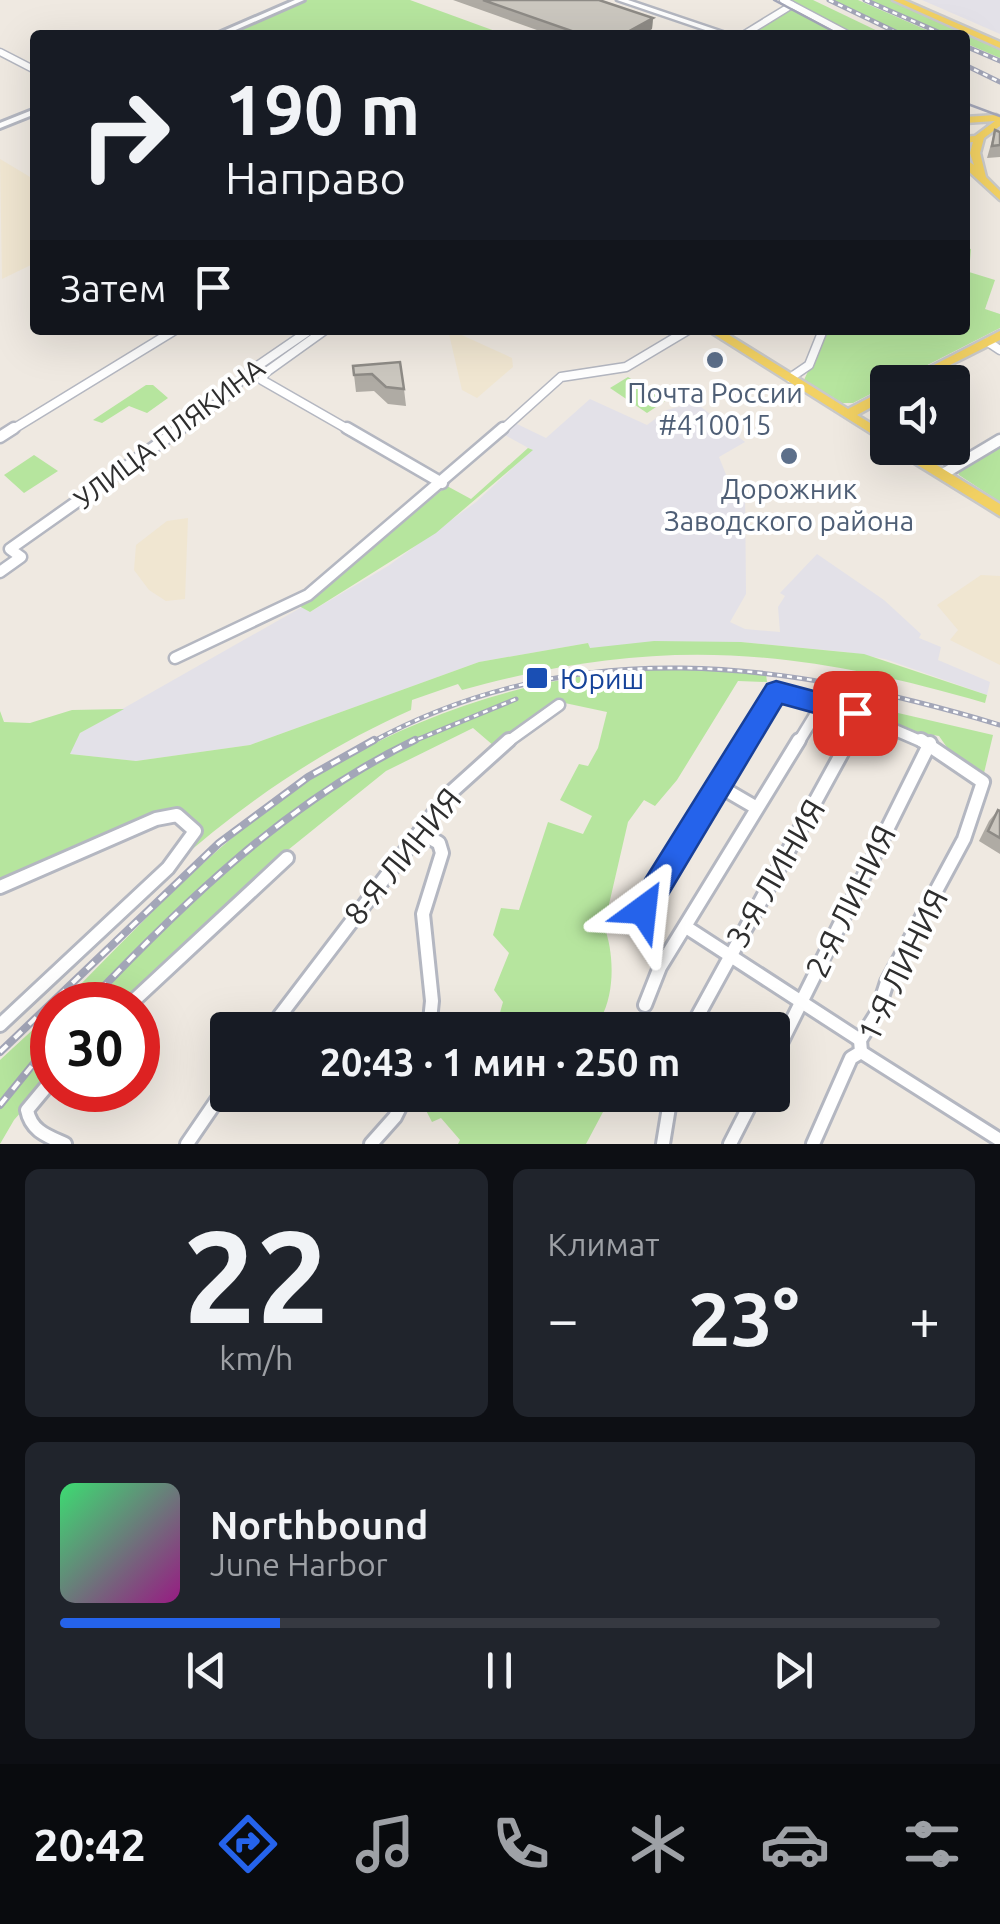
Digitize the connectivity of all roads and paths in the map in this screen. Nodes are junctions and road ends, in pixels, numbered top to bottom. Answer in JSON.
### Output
{"nodes":[{"id":1,"x":302,"y":0,"type":"edge"},
{"id":2,"x":621,"y":0,"type":"edge"},
{"id":3,"x":783,"y":0,"type":"edge"},
{"id":4,"x":897,"y":0,"type":"edge"},
{"id":5,"x":792,"y":5,"type":"junction"},
{"id":6,"x":230,"y":30,"type":"edge"},
{"id":7,"x":713,"y":30,"type":"edge"},
{"id":8,"x":750,"y":30,"type":"edge"},
{"id":9,"x":840,"y":30,"type":"edge"},
{"id":10,"x":967,"y":30,"type":"edge"},
{"id":11,"x":970,"y":31,"type":"edge"},
{"id":12,"x":1000,"y":44,"type":"edge"},
{"id":13,"x":0,"y":52,"type":"edge"},
{"id":14,"x":30,"y":67,"type":"edge"},
{"id":15,"x":30,"y":113,"type":"edge"},
{"id":16,"x":1000,"y":119,"type":"edge"},
{"id":17,"x":970,"y":120,"type":"edge"},
{"id":18,"x":970,"y":125,"type":"edge"},
{"id":19,"x":0,"y":126,"type":"edge"},
{"id":20,"x":981,"y":135,"type":"junction"},
{"id":21,"x":970,"y":138,"type":"edge"},
{"id":22,"x":970,"y":167,"type":"edge"},
{"id":23,"x":984,"y":180,"type":"junction"},
{"id":24,"x":1000,"y":196,"type":"edge"},
{"id":25,"x":167,"y":335,"type":"edge"},
{"id":26,"x":303,"y":335,"type":"edge"},
{"id":27,"x":319,"y":335,"type":"edge"},
{"id":28,"x":680,"y":335,"type":"edge"},
{"id":29,"x":720,"y":335,"type":"edge"},
{"id":30,"x":822,"y":335,"type":"edge"},
{"id":31,"x":996,"y":342,"type":"edge"},
{"id":32,"x":944,"y":365,"type":"edge"},
{"id":33,"x":790,"y":378,"type":"junction"},
{"id":34,"x":870,"y":402,"type":"edge"},
{"id":35,"x":848,"y":414,"type":"junction"},
{"id":36,"x":870,"y":428,"type":"edge"},
{"id":37,"x":0,"y":437,"type":"edge"},
{"id":38,"x":1000,"y":440,"type":"edge"},
{"id":39,"x":928,"y":465,"type":"edge"},
{"id":40,"x":943,"y":474,"type":"junction"},
{"id":41,"x":442,"y":483,"type":"junction"},
{"id":42,"x":1000,"y":511,"type":"edge"},
{"id":43,"x":0,"y":572,"type":"edge"},
{"id":44,"x":175,"y":658,"type":"dead end"},
{"id":45,"x":823,"y":702,"type":"junction"},
{"id":46,"x":559,"y":705,"type":"dead end"},
{"id":47,"x":862,"y":717,"type":"junction"},
{"id":48,"x":930,"y":743,"type":"junction"},
{"id":49,"x":719,"y":786,"type":"junction"},
{"id":50,"x":755,"y":807,"type":"junction"},
{"id":51,"x":420,"y":832,"type":"junction"},
{"id":52,"x":287,"y":858,"type":"dead end"},
{"id":53,"x":0,"y":887,"type":"edge"},
{"id":54,"x":643,"y":910,"type":"dead end"},
{"id":55,"x":686,"y":926,"type":"junction"},
{"id":56,"x":730,"y":953,"type":"junction"},
{"id":57,"x":153,"y":982,"type":"edge"},
{"id":58,"x":803,"y":999,"type":"junction"},
{"id":59,"x":645,"y":1005,"type":"dead end"},
{"id":60,"x":283,"y":1012,"type":"edge"},
{"id":61,"x":431,"y":1012,"type":"edge"},
{"id":62,"x":699,"y":1012,"type":"edge"},
{"id":63,"x":0,"y":1025,"type":"edge"},
{"id":64,"x":790,"y":1025,"type":"edge"},
{"id":65,"x":860,"y":1046,"type":"junction"},
{"id":66,"x":30,"y":1108,"type":"edge"},
{"id":67,"x":210,"y":1110,"type":"edge"},
{"id":68,"x":397,"y":1112,"type":"edge"},
{"id":69,"x":669,"y":1112,"type":"edge"},
{"id":70,"x":746,"y":1112,"type":"edge"},
{"id":71,"x":1000,"y":1140,"type":"edge"},
{"id":72,"x":66,"y":1144,"type":"edge"},
{"id":73,"x":186,"y":1144,"type":"edge"},
{"id":74,"x":371,"y":1144,"type":"edge"},
{"id":75,"x":663,"y":1144,"type":"edge"},
{"id":76,"x":730,"y":1144,"type":"edge"},
{"id":77,"x":814,"y":1144,"type":"edge"}],
"edges":[{"from":1,"to":6,"type":"street"},
{"from":2,"to":7,"type":"main road"},
{"from":3,"to":5,"type":"street"},
{"from":4,"to":10,"type":"main road"},
{"from":5,"to":8,"type":"street"},
{"from":5,"to":9,"type":"street"},
{"from":11,"to":12,"type":"main road"},
{"from":13,"to":14,"type":"street"},
{"from":15,"to":19,"type":"street"},
{"from":16,"to":17,"type":"main road"},
{"from":16,"to":20,"type":"main road"},
{"from":18,"to":20,"type":"main road"},
{"from":20,"to":21,"type":"main road"},
{"from":20,"to":23,"type":"main road"},
{"from":22,"to":23,"type":"main road"},
{"from":23,"to":24,"type":"main road"},
{"from":25,"to":37,"type":"street"},
{"from":26,"to":43,"type":"street","name":"УЛИЦА ПЛЯКИНА"},
{"from":27,"to":41,"type":"street"},
{"from":28,"to":41,"type":"street"},
{"from":29,"to":33,"type":"main road"},
{"from":30,"to":33,"type":"street"},
{"from":31,"to":32,"type":"main road"},
{"from":33,"to":35,"type":"main road"},
{"from":34,"to":35,"type":"main road"},
{"from":35,"to":36,"type":"main road"},
{"from":38,"to":40,"type":"street"},
{"from":39,"to":40,"type":"main road"},
{"from":40,"to":42,"type":"main road"},
{"from":41,"to":44,"type":"street"},
{"from":45,"to":47,"type":"street"},
{"from":45,"to":49,"type":"street"},
{"from":45,"to":50,"type":"street"},
{"from":46,"to":51,"type":"street","name":"8-Я ЛИНИЯ"},
{"from":47,"to":48,"type":"street"},
{"from":47,"to":56,"type":"street","name":"3-Я ЛИНИЯ"},
{"from":48,"to":58,"type":"street","name":"2-Я ЛИНИЯ"},
{"from":48,"to":65,"type":"street","name":"1-Я ЛИНИЯ"},
{"from":49,"to":50,"type":"street"},
{"from":49,"to":54,"type":"street"},
{"from":50,"to":55,"type":"street"},
{"from":51,"to":60,"type":"street","name":"8-Я ЛИНИЯ"},
{"from":51,"to":61,"type":"street"},
{"from":52,"to":57,"type":"street"},
{"from":53,"to":63,"type":"street"},
{"from":55,"to":56,"type":"street"},
{"from":55,"to":59,"type":"street"},
{"from":56,"to":58,"type":"street"},
{"from":56,"to":62,"type":"street","name":"3-Я ЛИНИЯ"},
{"from":58,"to":64,"type":"street","name":"2-Я ЛИНИЯ"},
{"from":58,"to":65,"type":"street"},
{"from":65,"to":71,"type":"street"},
{"from":65,"to":77,"type":"street","name":"1-Я ЛИНИЯ"},
{"from":66,"to":72,"type":"street"},
{"from":67,"to":73,"type":"street"},
{"from":68,"to":74,"type":"street"},
{"from":69,"to":75,"type":"street"},
{"from":70,"to":76,"type":"street"}]}
